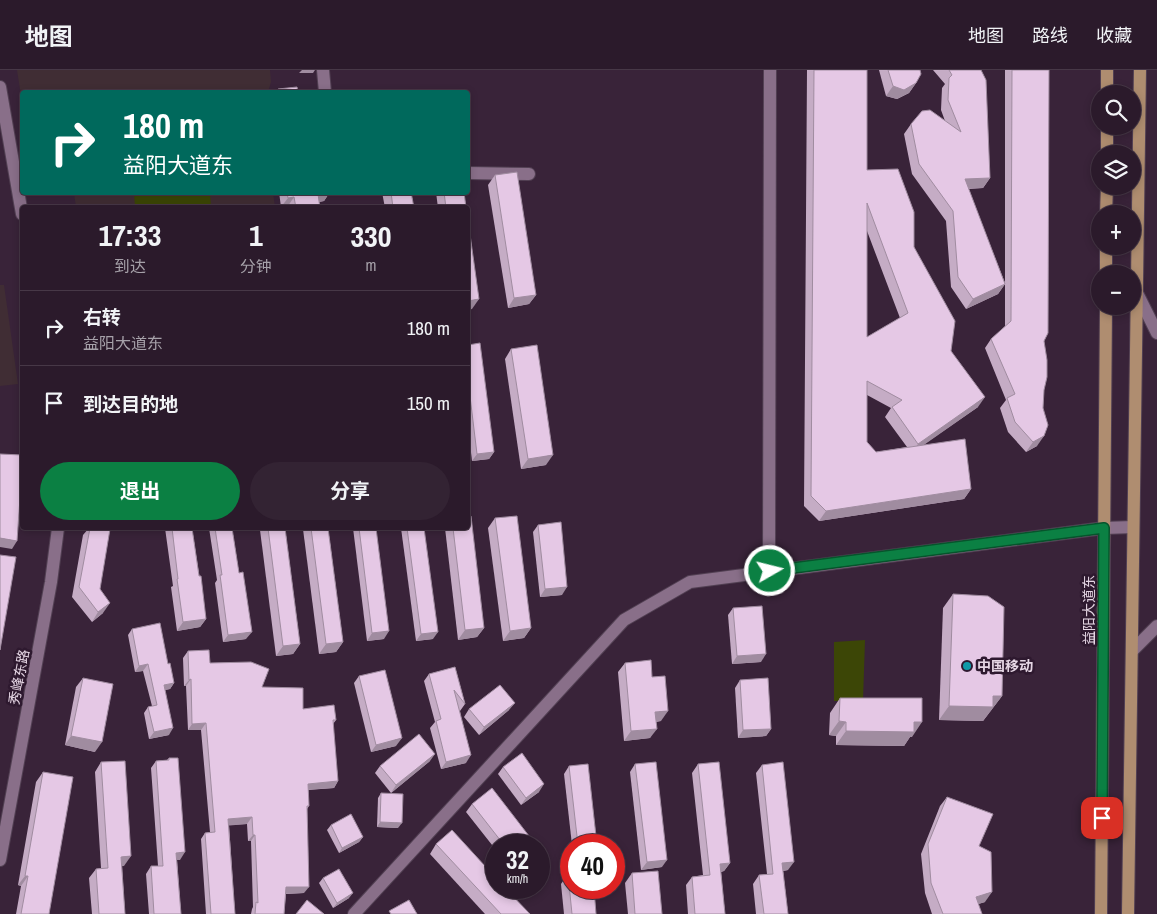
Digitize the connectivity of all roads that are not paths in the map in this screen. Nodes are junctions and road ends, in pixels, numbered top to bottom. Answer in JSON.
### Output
{"nodes":[{"id":1,"x":323,"y":70,"type":"edge"},
{"id":2,"x":770,"y":70,"type":"edge"},
{"id":3,"x":1107,"y":70,"type":"edge"},
{"id":4,"x":1140,"y":70,"type":"edge"},
{"id":5,"x":1107,"y":85,"type":"edge"},
{"id":6,"x":0,"y":86,"type":"edge"},
{"id":7,"x":325,"y":90,"type":"edge"},
{"id":8,"x":470,"y":173,"type":"edge"},
{"id":9,"x":529,"y":174,"type":"dead end"},
{"id":10,"x":20,"y":205,"type":"edge"},
{"id":11,"x":1137,"y":265,"type":"edge"},
{"id":12,"x":1141,"y":301,"type":"edge"},
{"id":13,"x":1106,"y":315,"type":"edge"},
{"id":14,"x":1137,"y":315,"type":"edge"},
{"id":15,"x":1157,"y":332,"type":"edge"},
{"id":16,"x":1134,"y":527,"type":"junction"},
{"id":17,"x":1104,"y":528,"type":"junction"},
{"id":18,"x":58,"y":530,"type":"edge"},
{"id":19,"x":770,"y":571,"type":"junction"},
{"id":20,"x":1157,"y":626,"type":"edge"},
{"id":21,"x":1132,"y":651,"type":"junction"},
{"id":22,"x":0,"y":860,"type":"edge"},
{"id":23,"x":354,"y":914,"type":"edge"},
{"id":24,"x":1101,"y":914,"type":"edge"},
{"id":25,"x":1128,"y":914,"type":"edge"}],
"edges":[{"from":1,"to":7,"type":"street"},
{"from":2,"to":19,"type":"street"},
{"from":3,"to":5,"type":"main road"},
{"from":4,"to":11,"type":"main road"},
{"from":6,"to":10,"type":"street"},
{"from":8,"to":9,"type":"street"},
{"from":12,"to":15,"type":"street"},
{"from":13,"to":17,"type":"main road","name":"益阳大道东"},
{"from":14,"to":16,"type":"main road"},
{"from":16,"to":17,"type":"street"},
{"from":16,"to":21,"type":"main road"},
{"from":17,"to":19,"type":"street"},
{"from":17,"to":24,"type":"main road","name":"益阳大道东"},
{"from":18,"to":22,"type":"street","name":"秀峰东路"},
{"from":19,"to":23,"type":"street"},
{"from":20,"to":21,"type":"street"},
{"from":21,"to":25,"type":"main road"}]}
